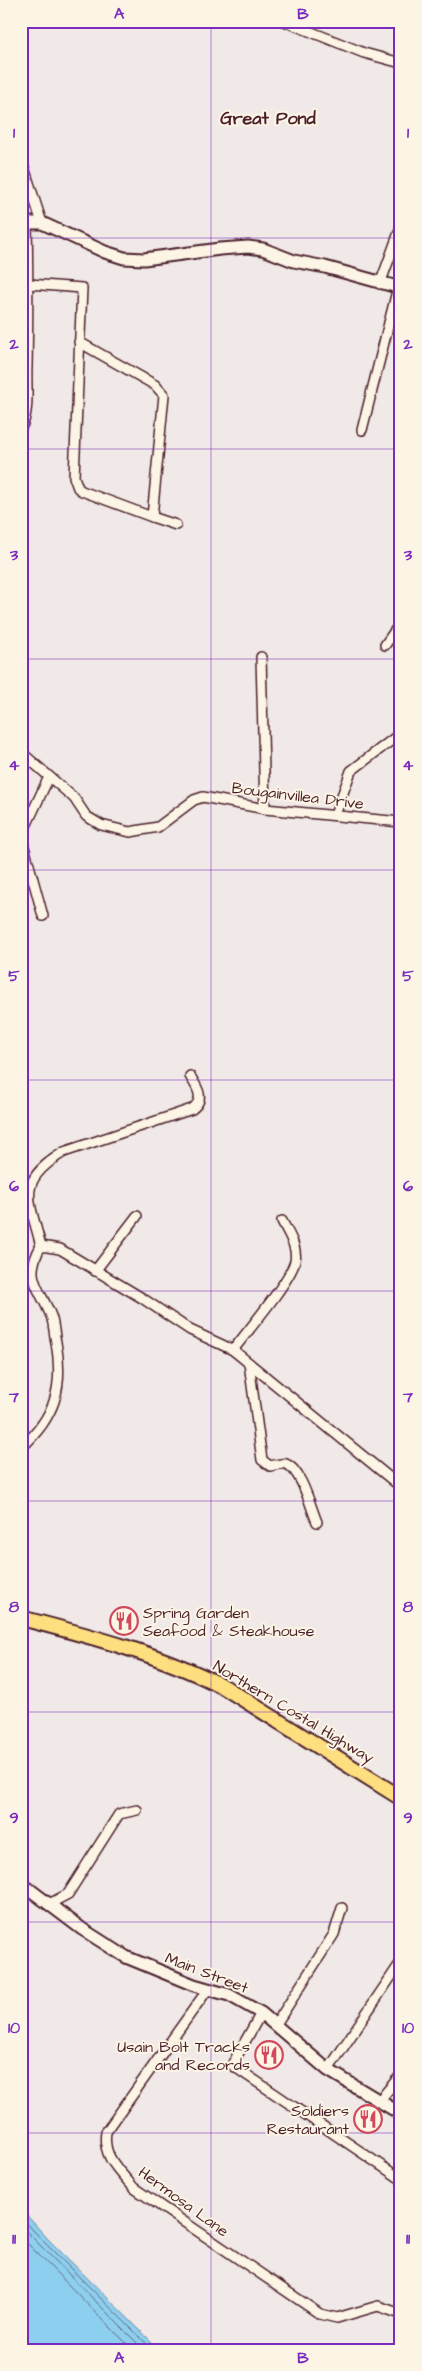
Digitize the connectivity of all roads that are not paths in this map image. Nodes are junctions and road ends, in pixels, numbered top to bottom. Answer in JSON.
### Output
{"nodes":[{"id":1,"x":284,"y":21,"type":"edge"},
{"id":2,"x":401,"y":63,"type":"edge"},
{"id":3,"x":21,"y":158,"type":"edge"},
{"id":4,"x":42,"y":223,"type":"junction"},
{"id":5,"x":24,"y":224,"type":"edge"},
{"id":6,"x":401,"y":227,"type":"edge"},
{"id":7,"x":29,"y":284,"type":"junction"},
{"id":8,"x":380,"y":284,"type":"junction"},
{"id":9,"x":400,"y":288,"type":"edge"},
{"id":10,"x":79,"y":342,"type":"junction"},
{"id":11,"x":21,"y":428,"type":"edge"},
{"id":12,"x":362,"y":430,"type":"dead end"},
{"id":13,"x":152,"y":517,"type":"junction"},
{"id":14,"x":176,"y":525,"type":"dead end"},
{"id":15,"x":401,"y":622,"type":"edge"},
{"id":16,"x":385,"y":645,"type":"dead end"},
{"id":17,"x":261,"y":657,"type":"dead end"},
{"id":18,"x":401,"y":733,"type":"edge"},
{"id":19,"x":21,"y":752,"type":"edge"},
{"id":20,"x":49,"y":777,"type":"junction"},
{"id":21,"x":265,"y":809,"type":"junction"},
{"id":22,"x":335,"y":815,"type":"junction"},
{"id":23,"x":401,"y":822,"type":"edge"},
{"id":24,"x":43,"y":916,"type":"dead end"},
{"id":25,"x":190,"y":1076,"type":"dead end"},
{"id":26,"x":137,"y":1216,"type":"dead end"},
{"id":27,"x":282,"y":1221,"type":"dead end"},
{"id":28,"x":41,"y":1246,"type":"junction"},
{"id":29,"x":95,"y":1271,"type":"junction"},
{"id":30,"x":233,"y":1350,"type":"junction"},
{"id":31,"x":249,"y":1363,"type":"junction"},
{"id":32,"x":21,"y":1448,"type":"edge"},
{"id":33,"x":401,"y":1487,"type":"edge"},
{"id":34,"x":317,"y":1522,"type":"dead end"},
{"id":35,"x":21,"y":1618,"type":"edge"},
{"id":36,"x":401,"y":1798,"type":"edge"},
{"id":37,"x":137,"y":1810,"type":"dead end"},
{"id":38,"x":21,"y":1883,"type":"edge"},
{"id":39,"x":51,"y":1903,"type":"junction"},
{"id":40,"x":342,"y":1908,"type":"dead end"},
{"id":41,"x":401,"y":1962,"type":"edge"},
{"id":42,"x":208,"y":1988,"type":"junction"},
{"id":43,"x":261,"y":2013,"type":"junction"},
{"id":44,"x":276,"y":2024,"type":"junction"},
{"id":45,"x":328,"y":2070,"type":"junction"},
{"id":46,"x":401,"y":2075,"type":"edge"},
{"id":47,"x":378,"y":2102,"type":"junction"},
{"id":48,"x":401,"y":2114,"type":"edge"},
{"id":49,"x":401,"y":2179,"type":"edge"},
{"id":50,"x":401,"y":2314,"type":"edge"}],
"edges":[{"from":1,"to":2,"type":"street"},
{"from":3,"to":4,"type":"street"},
{"from":4,"to":5,"type":"street"},
{"from":4,"to":8,"type":"street"},
{"from":5,"to":7,"type":"street"},
{"from":6,"to":8,"type":"street"},
{"from":7,"to":10,"type":"street"},
{"from":7,"to":11,"type":"street"},
{"from":8,"to":9,"type":"street"},
{"from":9,"to":12,"type":"street"},
{"from":10,"to":13,"type":"street"},
{"from":10,"to":13,"type":"street"},
{"from":13,"to":14,"type":"street"},
{"from":15,"to":16,"type":"street"},
{"from":17,"to":21,"type":"street"},
{"from":18,"to":22,"type":"street"},
{"from":19,"to":20,"type":"street","name":"Bougainvillea Drive"},
{"from":20,"to":21,"type":"street","name":"Bougainvillea Drive"},
{"from":20,"to":24,"type":"street"},
{"from":21,"to":22,"type":"street","name":"Bougainvillea Drive"},
{"from":22,"to":23,"type":"street","name":"Bougainvillea Drive"},
{"from":25,"to":28,"type":"street"},
{"from":26,"to":29,"type":"street"},
{"from":27,"to":30,"type":"street"},
{"from":28,"to":29,"type":"street"},
{"from":28,"to":32,"type":"street"},
{"from":29,"to":30,"type":"street"},
{"from":30,"to":31,"type":"street"},
{"from":31,"to":33,"type":"street"},
{"from":31,"to":34,"type":"street"},
{"from":35,"to":36,"type":"main road","name":"Northern Costal Highway"},
{"from":37,"to":39,"type":"street"},
{"from":38,"to":39,"type":"street","name":"Main Street"},
{"from":39,"to":42,"type":"street","name":"Main Street"},
{"from":40,"to":44,"type":"street"},
{"from":41,"to":45,"type":"street"},
{"from":42,"to":43,"type":"street","name":"Main Street"},
{"from":42,"to":50,"type":"street","name":"Hermosa Lane"},
{"from":43,"to":44,"type":"street","name":"Main Street"},
{"from":43,"to":49,"type":"street"},
{"from":44,"to":45,"type":"street","name":"Main Street"},
{"from":45,"to":47,"type":"street","name":"Main Street"},
{"from":46,"to":47,"type":"street"},
{"from":47,"to":48,"type":"street","name":"Main Street"}]}
